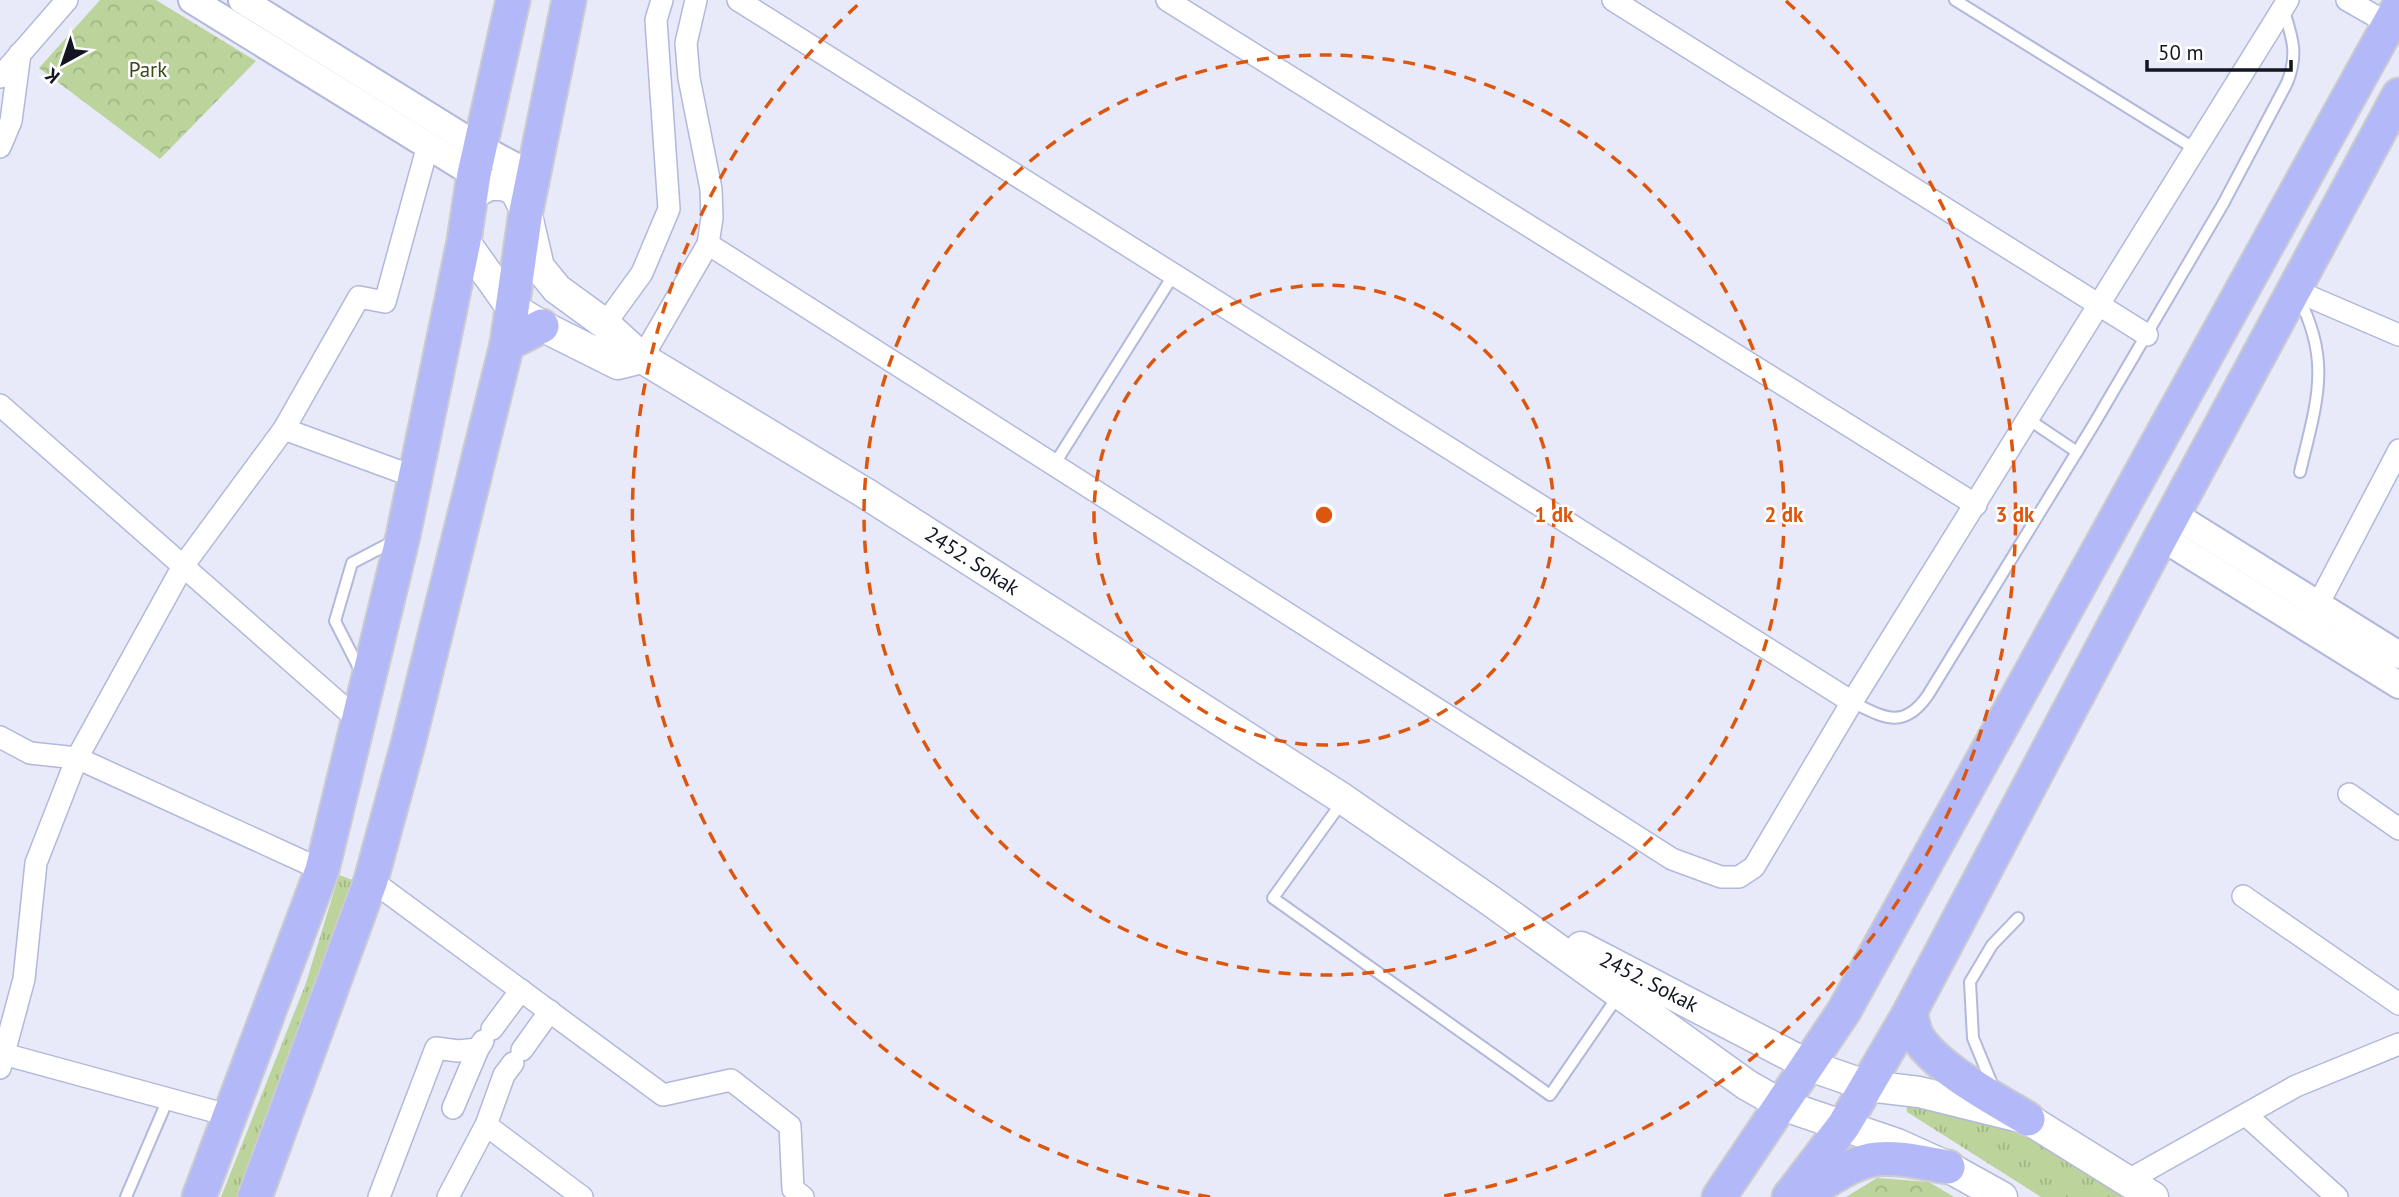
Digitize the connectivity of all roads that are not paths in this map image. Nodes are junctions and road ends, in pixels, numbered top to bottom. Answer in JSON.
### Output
{"nodes":[{"id":1,"x":66,"y":0,"type":"edge"},
{"id":2,"x":191,"y":0,"type":"edge"},
{"id":3,"x":242,"y":0,"type":"edge"},
{"id":4,"x":513,"y":0,"type":"edge"},
{"id":5,"x":569,"y":0,"type":"edge"},
{"id":6,"x":662,"y":0,"type":"edge"},
{"id":7,"x":696,"y":0,"type":"edge"},
{"id":8,"x":738,"y":0,"type":"edge"},
{"id":9,"x":1167,"y":0,"type":"edge"},
{"id":10,"x":1613,"y":0,"type":"edge"},
{"id":11,"x":1955,"y":0,"type":"edge"},
{"id":12,"x":2347,"y":0,"type":"edge"},
{"id":13,"x":2285,"y":4,"type":"edge"},
{"id":14,"x":2394,"y":15,"type":"edge"},
{"id":15,"x":20,"y":53,"type":"junction"},
{"id":16,"x":0,"y":77,"type":"edge"},
{"id":17,"x":2399,"y":95,"type":"edge"},
{"id":18,"x":428,"y":145,"type":"junction"},
{"id":19,"x":0,"y":147,"type":"edge"},
{"id":20,"x":2195,"y":149,"type":"junction"},
{"id":21,"x":474,"y":172,"type":"junction"},
{"id":22,"x":533,"y":176,"type":"junction"},
{"id":23,"x":526,"y":211,"type":"junction"},
{"id":24,"x":464,"y":241,"type":"junction"},
{"id":25,"x":709,"y":244,"type":"junction"},
{"id":26,"x":1174,"y":274,"type":"junction"},
{"id":27,"x":2294,"y":290,"type":"junction"},
{"id":28,"x":2099,"y":305,"type":"junction"},
{"id":29,"x":511,"y":307,"type":"junction"},
{"id":30,"x":605,"y":324,"type":"junction"},
{"id":31,"x":542,"y":326,"type":"junction"},
{"id":32,"x":2147,"y":334,"type":"junction"},
{"id":33,"x":2399,"y":335,"type":"edge"},
{"id":34,"x":507,"y":344,"type":"junction"},
{"id":35,"x":642,"y":358,"type":"junction"},
{"id":36,"x":0,"y":405,"type":"edge"},
{"id":37,"x":2028,"y":419,"type":"junction"},
{"id":38,"x":284,"y":429,"type":"junction"},
{"id":39,"x":2399,"y":450,"type":"edge"},
{"id":40,"x":2077,"y":452,"type":"junction"},
{"id":41,"x":1054,"y":465,"type":"junction"},
{"id":42,"x":2300,"y":472,"type":"dead end"},
{"id":43,"x":415,"y":477,"type":"junction"},
{"id":44,"x":1976,"y":505,"type":"junction"},
{"id":45,"x":2167,"y":525,"type":"junction"},
{"id":46,"x":403,"y":537,"type":"junction"},
{"id":47,"x":183,"y":566,"type":"junction"},
{"id":48,"x":2312,"y":616,"type":"junction"},
{"id":49,"x":2399,"y":655,"type":"edge"},
{"id":50,"x":368,"y":683,"type":"junction"},
{"id":51,"x":2399,"y":685,"type":"edge"},
{"id":52,"x":1852,"y":702,"type":"junction"},
{"id":53,"x":358,"y":720,"type":"junction"},
{"id":54,"x":0,"y":737,"type":"edge"},
{"id":55,"x":77,"y":758,"type":"junction"},
{"id":56,"x":2349,"y":794,"type":"dead end"},
{"id":57,"x":1343,"y":799,"type":"junction"},
{"id":58,"x":2399,"y":829,"type":"edge"},
{"id":59,"x":322,"y":870,"type":"junction"},
{"id":60,"x":371,"y":880,"type":"junction"},
{"id":61,"x":2243,"y":897,"type":"dead end"},
{"id":62,"x":1488,"y":899,"type":"junction"},
{"id":63,"x":2018,"y":918,"type":"dead end"},
{"id":64,"x":521,"y":990,"type":"junction"},
{"id":65,"x":1619,"y":993,"type":"junction"},
{"id":66,"x":2399,"y":1004,"type":"edge"},
{"id":67,"x":550,"y":1012,"type":"junction"},
{"id":68,"x":1910,"y":1012,"type":"junction"},
{"id":69,"x":485,"y":1040,"type":"junction"},
{"id":70,"x":2399,"y":1044,"type":"edge"},
{"id":71,"x":2,"y":1059,"type":"edge"},
{"id":72,"x":1810,"y":1066,"type":"junction"},
{"id":73,"x":1868,"y":1086,"type":"junction"},
{"id":74,"x":168,"y":1099,"type":"junction"},
{"id":75,"x":1999,"y":1101,"type":"junction"},
{"id":76,"x":1782,"y":1105,"type":"junction"},
{"id":77,"x":453,"y":1108,"type":"dead end"},
{"id":78,"x":2246,"y":1115,"type":"junction"},
{"id":79,"x":231,"y":1116,"type":"junction"},
{"id":80,"x":2028,"y":1119,"type":"junction"},
{"id":81,"x":486,"y":1125,"type":"junction"},
{"id":82,"x":1844,"y":1125,"type":"junction"},
{"id":83,"x":1948,"y":1167,"type":"junction"},
{"id":84,"x":2127,"y":1181,"type":"junction"},
{"id":85,"x":126,"y":1197,"type":"edge"},
{"id":86,"x":199,"y":1197,"type":"edge"},
{"id":87,"x":255,"y":1197,"type":"edge"},
{"id":88,"x":379,"y":1197,"type":"edge"},
{"id":89,"x":448,"y":1197,"type":"edge"},
{"id":90,"x":582,"y":1197,"type":"edge"},
{"id":91,"x":803,"y":1197,"type":"edge"},
{"id":92,"x":1719,"y":1197,"type":"edge"},
{"id":93,"x":1789,"y":1197,"type":"edge"},
{"id":94,"x":1801,"y":1197,"type":"edge"},
{"id":95,"x":2002,"y":1197,"type":"edge"},
{"id":96,"x":2153,"y":1197,"type":"edge"},
{"id":97,"x":2337,"y":1197,"type":"edge"}],
"edges":[{"from":1,"to":15,"type":"street"},
{"from":2,"to":18,"type":"street"},
{"from":3,"to":21,"type":"street"},
{"from":4,"to":21,"type":"main road"},
{"from":5,"to":22,"type":"main road"},
{"from":6,"to":30,"type":"street"},
{"from":7,"to":25,"type":"street"},
{"from":8,"to":26,"type":"street"},
{"from":9,"to":44,"type":"street"},
{"from":10,"to":28,"type":"street"},
{"from":11,"to":20,"type":"lane"},
{"from":12,"to":14,"type":"street"},
{"from":13,"to":20,"type":"street"},
{"from":13,"to":32,"type":"lane"},
{"from":14,"to":72,"type":"main road"},
{"from":15,"to":16,"type":"street"},
{"from":15,"to":19,"type":"street"},
{"from":17,"to":27,"type":"main road"},
{"from":18,"to":21,"type":"street"},
{"from":18,"to":38,"type":"street"},
{"from":20,"to":28,"type":"street"},
{"from":21,"to":22,"type":"street"},
{"from":21,"to":23,"type":"main road"},
{"from":21,"to":24,"type":"main road"},
{"from":22,"to":23,"type":"main road"},
{"from":23,"to":29,"type":"main road"},
{"from":23,"to":30,"type":"main road","name":"2452. Sokak"},
{"from":24,"to":29,"type":"main road"},
{"from":24,"to":43,"type":"main road"},
{"from":25,"to":35,"type":"street"},
{"from":25,"to":41,"type":"street"},
{"from":26,"to":41,"type":"lane"},
{"from":26,"to":52,"type":"street"},
{"from":27,"to":33,"type":"street"},
{"from":27,"to":42,"type":"lane"},
{"from":27,"to":45,"type":"main road"},
{"from":28,"to":32,"type":"street"},
{"from":28,"to":37,"type":"street"},
{"from":29,"to":31,"type":"main road"},
{"from":29,"to":34,"type":"main road"},
{"from":30,"to":35,"type":"main road","name":"2452. Sokak"},
{"from":31,"to":34,"type":"main road"},
{"from":31,"to":35,"type":"main road"},
{"from":32,"to":40,"type":"lane"},
{"from":34,"to":60,"type":"main road"},
{"from":35,"to":57,"type":"main road","name":"2452. Sokak"},
{"from":36,"to":47,"type":"street"},
{"from":37,"to":40,"type":"lane"},
{"from":37,"to":44,"type":"street"},
{"from":38,"to":43,"type":"street"},
{"from":38,"to":47,"type":"street"},
{"from":39,"to":48,"type":"street"},
{"from":40,"to":52,"type":"lane"},
{"from":41,"to":52,"type":"street"},
{"from":43,"to":46,"type":"main road"},
{"from":44,"to":52,"type":"street"},
{"from":45,"to":48,"type":"street"},
{"from":45,"to":68,"type":"main road"},
{"from":46,"to":50,"type":"main road"},
{"from":46,"to":50,"type":"lane"},
{"from":47,"to":53,"type":"street"},
{"from":47,"to":55,"type":"street"},
{"from":48,"to":49,"type":"street"},
{"from":48,"to":51,"type":"street"},
{"from":50,"to":53,"type":"main road"},
{"from":53,"to":59,"type":"main road"},
{"from":54,"to":55,"type":"street"},
{"from":55,"to":59,"type":"street"},
{"from":55,"to":71,"type":"street"},
{"from":56,"to":58,"type":"street"},
{"from":57,"to":62,"type":"main road","name":"2452. Sokak"},
{"from":57,"to":65,"type":"lane"},
{"from":59,"to":79,"type":"main road"},
{"from":60,"to":64,"type":"street"},
{"from":60,"to":87,"type":"main road"},
{"from":61,"to":66,"type":"street"},
{"from":62,"to":65,"type":"main road","name":"2452. Sokak"},
{"from":62,"to":72,"type":"main road","name":"2452. Sokak"},
{"from":63,"to":75,"type":"lane"},
{"from":64,"to":67,"type":"street"},
{"from":64,"to":69,"type":"street"},
{"from":65,"to":76,"type":"main road","name":"2452. Sokak"},
{"from":67,"to":81,"type":"street"},
{"from":67,"to":91,"type":"street"},
{"from":68,"to":73,"type":"main road"},
{"from":68,"to":75,"type":"main road"},
{"from":69,"to":77,"type":"street"},
{"from":69,"to":88,"type":"street"},
{"from":70,"to":78,"type":"street"},
{"from":71,"to":74,"type":"street"},
{"from":72,"to":73,"type":"main road","name":"2452. Sokak"},
{"from":72,"to":76,"type":"main road"},
{"from":73,"to":80,"type":"main road","name":"2452. Sokak"},
{"from":73,"to":82,"type":"main road"},
{"from":74,"to":79,"type":"street"},
{"from":74,"to":85,"type":"lane"},
{"from":75,"to":80,"type":"main road"},
{"from":76,"to":82,"type":"main road","name":"2452. Sokak"},
{"from":76,"to":92,"type":"main road"},
{"from":78,"to":84,"type":"street"},
{"from":78,"to":97,"type":"street"},
{"from":79,"to":86,"type":"main road"},
{"from":80,"to":84,"type":"main road","name":"2452. Sokak"},
{"from":81,"to":89,"type":"street"},
{"from":81,"to":90,"type":"street"},
{"from":82,"to":83,"type":"main road","name":"2452. Sokak"},
{"from":82,"to":93,"type":"main road"},
{"from":83,"to":94,"type":"main road"},
{"from":83,"to":95,"type":"main road","name":"2452. Sokak"},
{"from":84,"to":96,"type":"main road","name":"2452. Sokak"}]}
